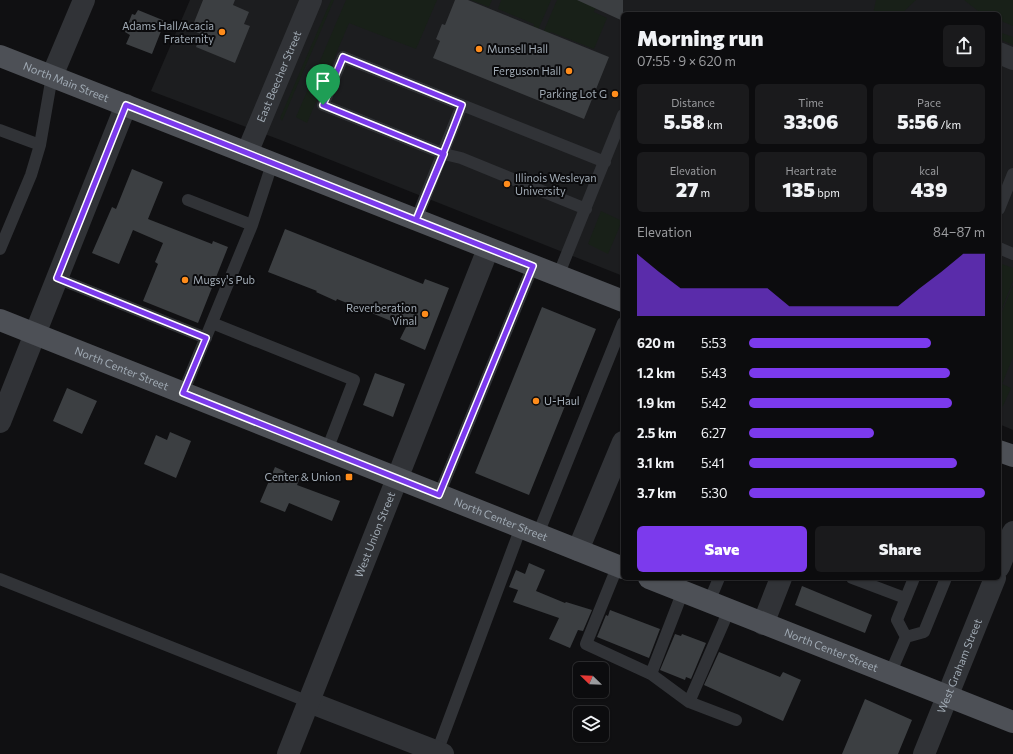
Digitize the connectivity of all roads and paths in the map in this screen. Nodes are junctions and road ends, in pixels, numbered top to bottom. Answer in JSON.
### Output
{"nodes":[{"id":1,"x":84,"y":0,"type":"edge"},
{"id":2,"x":311,"y":0,"type":"edge"},
{"id":3,"x":1001,"y":54,"type":"edge"},
{"id":4,"x":0,"y":56,"type":"edge"},
{"id":5,"x":1013,"y":59,"type":"edge"},
{"id":6,"x":52,"y":76,"type":"junction"},
{"id":7,"x":126,"y":105,"type":"junction"},
{"id":8,"x":462,"y":105,"type":"junction"},
{"id":9,"x":621,"y":120,"type":"edge"},
{"id":10,"x":0,"y":130,"type":"edge"},
{"id":11,"x":40,"y":145,"type":"junction"},
{"id":12,"x":247,"y":153,"type":"junction"},
{"id":13,"x":444,"y":154,"type":"junction"},
{"id":14,"x":605,"y":162,"type":"junction"},
{"id":15,"x":272,"y":164,"type":"junction"},
{"id":16,"x":1013,"y":174,"type":"edge"},
{"id":17,"x":188,"y":200,"type":"dead end"},
{"id":18,"x":1001,"y":204,"type":"edge"},
{"id":19,"x":586,"y":210,"type":"junction"},
{"id":20,"x":416,"y":220,"type":"junction"},
{"id":21,"x":252,"y":225,"type":"junction"},
{"id":22,"x":0,"y":249,"type":"edge"},
{"id":23,"x":488,"y":249,"type":"junction"},
{"id":24,"x":1001,"y":249,"type":"edge"},
{"id":25,"x":1013,"y":254,"type":"edge"},
{"id":26,"x":533,"y":266,"type":"junction"},
{"id":27,"x":558,"y":276,"type":"junction"},
{"id":28,"x":57,"y":278,"type":"junction"},
{"id":29,"x":621,"y":300,"type":"edge"},
{"id":30,"x":0,"y":320,"type":"edge"},
{"id":31,"x":212,"y":323,"type":"junction"},
{"id":32,"x":621,"y":327,"type":"edge"},
{"id":33,"x":34,"y":334,"type":"junction"},
{"id":34,"x":206,"y":338,"type":"junction"},
{"id":35,"x":183,"y":393,"type":"junction"},
{"id":36,"x":0,"y":422,"type":"edge"},
{"id":37,"x":621,"y":447,"type":"edge"},
{"id":38,"x":326,"y":450,"type":"junction"},
{"id":39,"x":1001,"y":452,"type":"edge"},
{"id":40,"x":1013,"y":456,"type":"edge"},
{"id":41,"x":396,"y":478,"type":"junction"},
{"id":42,"x":439,"y":495,"type":"junction"},
{"id":43,"x":530,"y":531,"type":"junction"},
{"id":44,"x":1013,"y":532,"type":"edge"},
{"id":45,"x":578,"y":550,"type":"junction"},
{"id":46,"x":1001,"y":562,"type":"edge"},
{"id":47,"x":620,"y":566,"type":"edge"},
{"id":48,"x":0,"y":579,"type":"edge"},
{"id":49,"x":654,"y":580,"type":"edge"},
{"id":50,"x":718,"y":580,"type":"edge"},
{"id":51,"x":780,"y":580,"type":"edge"},
{"id":52,"x":857,"y":580,"type":"edge"},
{"id":53,"x":913,"y":580,"type":"edge"},
{"id":54,"x":945,"y":580,"type":"edge"},
{"id":55,"x":994,"y":580,"type":"edge"},
{"id":56,"x":682,"y":591,"type":"junction"},
{"id":57,"x":906,"y":598,"type":"junction"},
{"id":58,"x":709,"y":602,"type":"junction"},
{"id":59,"x":729,"y":610,"type":"junction"},
{"id":60,"x":763,"y":624,"type":"junction"},
{"id":61,"x":906,"y":638,"type":"junction"},
{"id":62,"x":651,"y":674,"type":"junction"},
{"id":63,"x":890,"y":674,"type":"junction"},
{"id":64,"x":947,"y":696,"type":"junction"},
{"id":65,"x":309,"y":702,"type":"junction"},
{"id":66,"x":688,"y":702,"type":"junction"},
{"id":67,"x":736,"y":720,"type":"dead end"},
{"id":68,"x":1013,"y":722,"type":"edge"},
{"id":69,"x":440,"y":753,"type":"edge"},
{"id":70,"x":926,"y":753,"type":"edge"},
{"id":71,"x":288,"y":754,"type":"edge"}],
"edges":[{"from":1,"to":6,"type":"street"},
{"from":2,"to":12,"type":"street","name":"East Beecher Street"},
{"from":3,"to":5,"type":"street"},
{"from":4,"to":6,"type":"main road","name":"North Main Street"},
{"from":6,"to":7,"type":"main road","name":"North Main Street"},
{"from":6,"to":11,"type":"lane"},
{"from":7,"to":12,"type":"main road","name":"North Main Street"},
{"from":7,"to":28,"type":"street"},
{"from":8,"to":13,"type":"lane"},
{"from":8,"to":13,"type":"lane"},
{"from":8,"to":14,"type":"lane"},
{"from":9,"to":14,"type":"lane"},
{"from":10,"to":11,"type":"lane"},
{"from":11,"to":22,"type":"lane"},
{"from":12,"to":15,"type":"main road","name":"North Main Street"},
{"from":13,"to":19,"type":"lane"},
{"from":13,"to":20,"type":"lane"},
{"from":14,"to":19,"type":"lane"},
{"from":15,"to":20,"type":"main road","name":"North Main Street"},
{"from":15,"to":21,"type":"lane"},
{"from":16,"to":18,"type":"lane"},
{"from":17,"to":21,"type":"lane"},
{"from":19,"to":27,"type":"lane"},
{"from":20,"to":23,"type":"main road","name":"North Main Street"},
{"from":21,"to":31,"type":"lane"},
{"from":23,"to":26,"type":"main road","name":"North Main Street"},
{"from":23,"to":41,"type":"street","name":"West Union Street"},
{"from":24,"to":25,"type":"lane"},
{"from":26,"to":27,"type":"main road","name":"North Main Street"},
{"from":26,"to":42,"type":"lane"},
{"from":27,"to":29,"type":"main road","name":"North Main Street"},
{"from":28,"to":33,"type":"street"},
{"from":28,"to":34,"type":"lane"},
{"from":30,"to":33,"type":"main road","name":"North Center Street"},
{"from":31,"to":34,"type":"lane"},
{"from":31,"to":38,"type":"lane"},
{"from":32,"to":43,"type":"lane"},
{"from":33,"to":35,"type":"main road","name":"North Center Street"},
{"from":33,"to":36,"type":"street"},
{"from":34,"to":35,"type":"lane"},
{"from":35,"to":38,"type":"main road","name":"North Center Street"},
{"from":37,"to":45,"type":"street"},
{"from":38,"to":41,"type":"main road","name":"North Center Street"},
{"from":39,"to":40,"type":"main road"},
{"from":41,"to":42,"type":"main road","name":"North Center Street"},
{"from":41,"to":65,"type":"street","name":"West Union Street"},
{"from":42,"to":43,"type":"main road","name":"North Center Street"},
{"from":43,"to":45,"type":"main road","name":"North Center Street"},
{"from":43,"to":69,"type":"lane"},
{"from":44,"to":46,"type":"street"},
{"from":45,"to":47,"type":"main road","name":"North Center Street"},
{"from":47,"to":62,"type":"lane"},
{"from":48,"to":65,"type":"lane"},
{"from":49,"to":56,"type":"main road","name":"North Center Street"},
{"from":50,"to":58,"type":"lane"},
{"from":51,"to":60,"type":"street"},
{"from":52,"to":57,"type":"lane"},
{"from":53,"to":57,"type":"lane"},
{"from":54,"to":61,"type":"lane"},
{"from":55,"to":64,"type":"street","name":"West Graham Street"},
{"from":56,"to":58,"type":"main road","name":"North Center Street"},
{"from":56,"to":62,"type":"lane"},
{"from":57,"to":61,"type":"lane"},
{"from":58,"to":59,"type":"main road","name":"North Center Street"},
{"from":59,"to":60,"type":"main road","name":"North Center Street"},
{"from":59,"to":66,"type":"lane"},
{"from":60,"to":63,"type":"main road","name":"North Center Street"},
{"from":61,"to":63,"type":"lane"},
{"from":62,"to":66,"type":"lane"},
{"from":63,"to":64,"type":"main road","name":"North Center Street"},
{"from":64,"to":68,"type":"main road","name":"North Center Street"},
{"from":64,"to":70,"type":"street","name":"West Graham Street"},
{"from":65,"to":69,"type":"street"},
{"from":65,"to":71,"type":"street","name":"West Union Street"},
{"from":66,"to":67,"type":"lane"}]}
